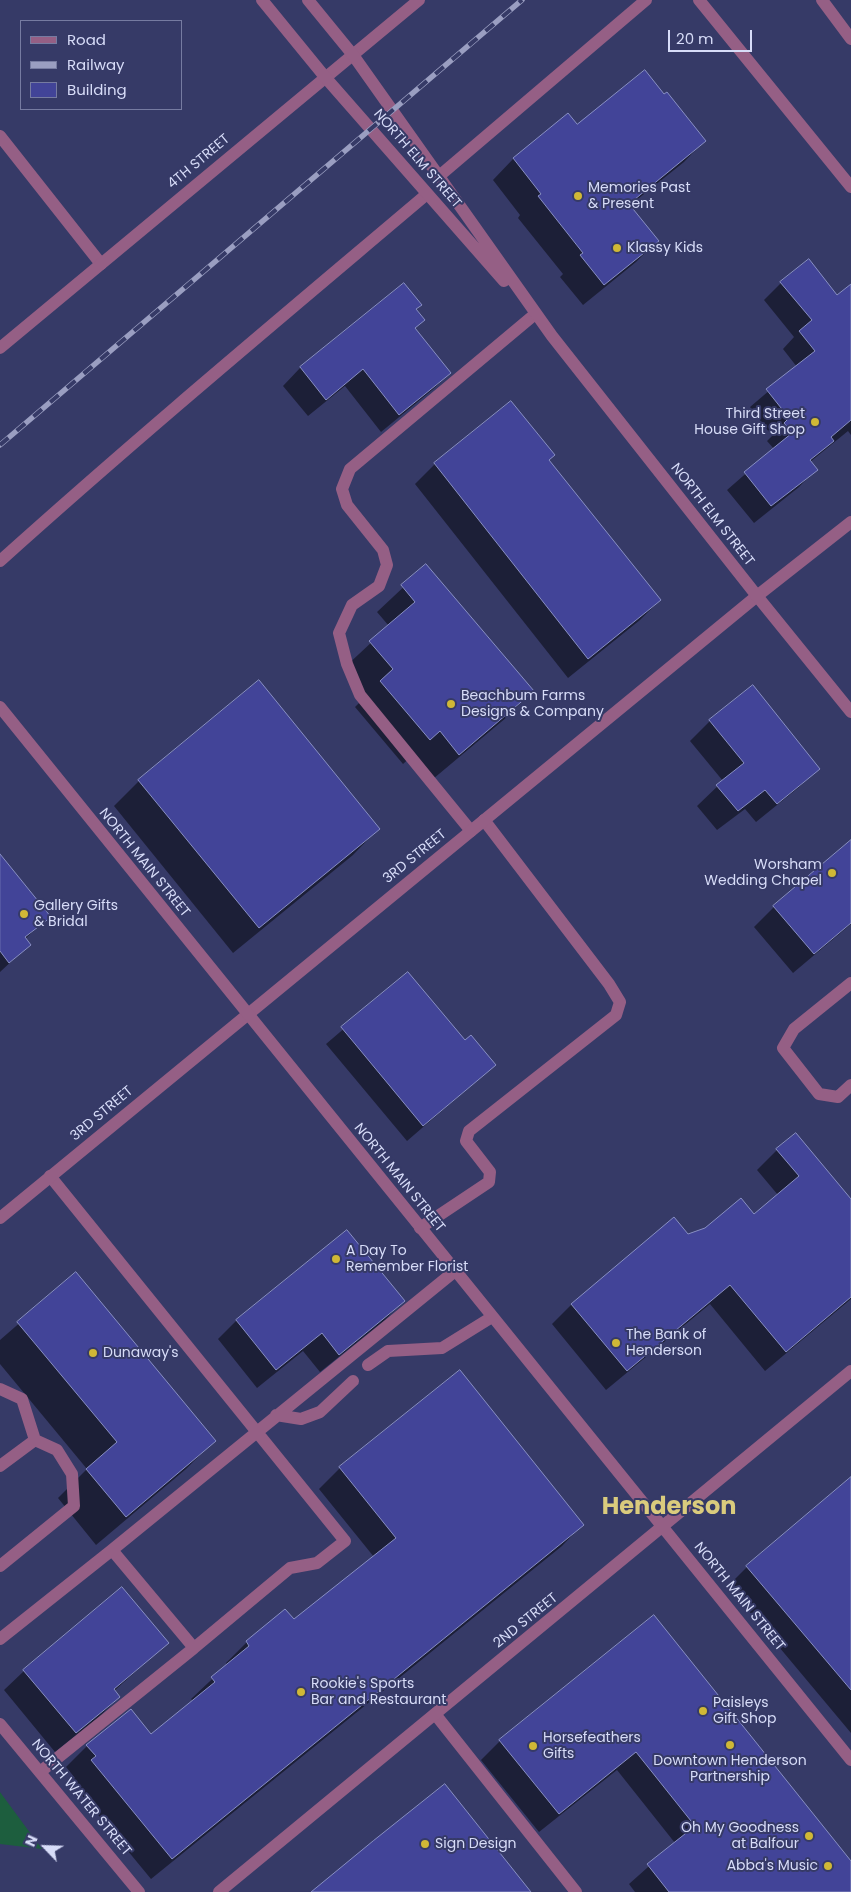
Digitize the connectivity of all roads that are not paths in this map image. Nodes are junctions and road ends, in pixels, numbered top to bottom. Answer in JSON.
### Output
{"nodes":[{"id":1,"x":262,"y":0,"type":"edge"},
{"id":2,"x":308,"y":0,"type":"edge"},
{"id":3,"x":419,"y":0,"type":"edge"},
{"id":4,"x":646,"y":0,"type":"edge"},
{"id":5,"x":699,"y":0,"type":"edge"},
{"id":6,"x":822,"y":0,"type":"edge"},
{"id":7,"x":851,"y":39,"type":"edge"},
{"id":8,"x":353,"y":55,"type":"junction"},
{"id":9,"x":325,"y":77,"type":"junction"},
{"id":10,"x":0,"y":136,"type":"edge"},
{"id":11,"x":438,"y":177,"type":"junction"},
{"id":12,"x":851,"y":187,"type":"edge"},
{"id":13,"x":427,"y":194,"type":"junction"},
{"id":14,"x":101,"y":264,"type":"junction"},
{"id":15,"x":534,"y":315,"type":"junction"},
{"id":16,"x":552,"y":336,"type":"junction"},
{"id":17,"x":0,"y":348,"type":"edge"},
{"id":18,"x":851,"y":522,"type":"edge"},
{"id":19,"x":0,"y":561,"type":"edge"},
{"id":20,"x":757,"y":596,"type":"junction"},
{"id":21,"x":0,"y":707,"type":"edge"},
{"id":22,"x":851,"y":712,"type":"edge"},
{"id":23,"x":484,"y":820,"type":"junction"},
{"id":24,"x":471,"y":831,"type":"junction"},
{"id":25,"x":851,"y":982,"type":"edge"},
{"id":26,"x":246,"y":1014,"type":"junction"},
{"id":27,"x":851,"y":1086,"type":"edge"},
{"id":28,"x":50,"y":1176,"type":"junction"},
{"id":29,"x":0,"y":1218,"type":"edge"},
{"id":30,"x":420,"y":1228,"type":"junction"},
{"id":31,"x":455,"y":1271,"type":"junction"},
{"id":32,"x":492,"y":1317,"type":"junction"},
{"id":33,"x":368,"y":1366,"type":"dead end"},
{"id":34,"x":851,"y":1372,"type":"edge"},
{"id":35,"x":353,"y":1381,"type":"dead end"},
{"id":36,"x":0,"y":1389,"type":"edge"},
{"id":37,"x":276,"y":1415,"type":"junction"},
{"id":38,"x":255,"y":1432,"type":"junction"},
{"id":39,"x":34,"y":1440,"type":"junction"},
{"id":40,"x":0,"y":1466,"type":"edge"},
{"id":41,"x":663,"y":1528,"type":"junction"},
{"id":42,"x":112,"y":1550,"type":"junction"},
{"id":43,"x":0,"y":1566,"type":"edge"},
{"id":44,"x":0,"y":1640,"type":"edge"},
{"id":45,"x":194,"y":1648,"type":"junction"},
{"id":46,"x":435,"y":1714,"type":"junction"},
{"id":47,"x":0,"y":1724,"type":"edge"},
{"id":48,"x":851,"y":1760,"type":"edge"},
{"id":49,"x":40,"y":1772,"type":"junction"},
{"id":50,"x":139,"y":1892,"type":"edge"},
{"id":51,"x":219,"y":1892,"type":"edge"},
{"id":52,"x":576,"y":1892,"type":"edge"}],
"edges":[{"from":1,"to":9,"type":"street","name":"NORTH ELM STREET"},
{"from":2,"to":8,"type":"street","name":"NORTH ELM STREET"},
{"from":3,"to":8,"type":"street","name":"4TH STREET"},
{"from":4,"to":11,"type":"street"},
{"from":5,"to":12,"type":"street"},
{"from":6,"to":7,"type":"street"},
{"from":8,"to":9,"type":"street","name":"4TH STREET"},
{"from":8,"to":11,"type":"street","name":"NORTH ELM STREET"},
{"from":9,"to":13,"type":"street","name":"NORTH ELM STREET"},
{"from":9,"to":14,"type":"street","name":"4TH STREET"},
{"from":10,"to":14,"type":"street"},
{"from":11,"to":16,"type":"street","name":"NORTH ELM STREET"},
{"from":13,"to":15,"type":"street","name":"NORTH ELM STREET"},
{"from":13,"to":19,"type":"street"},
{"from":14,"to":17,"type":"street","name":"4TH STREET"},
{"from":15,"to":16,"type":"street","name":"NORTH ELM STREET"},
{"from":15,"to":24,"type":"street"},
{"from":16,"to":20,"type":"street","name":"NORTH ELM STREET"},
{"from":18,"to":20,"type":"street","name":"3RD STREET"},
{"from":20,"to":22,"type":"street","name":"NORTH ELM STREET"},
{"from":20,"to":23,"type":"street","name":"3RD STREET"},
{"from":21,"to":26,"type":"street","name":"NORTH MAIN STREET"},
{"from":23,"to":24,"type":"street","name":"3RD STREET"},
{"from":23,"to":30,"type":"street"},
{"from":24,"to":26,"type":"street","name":"3RD STREET"},
{"from":25,"to":27,"type":"street"},
{"from":26,"to":28,"type":"street","name":"3RD STREET"},
{"from":26,"to":30,"type":"street","name":"NORTH MAIN STREET"},
{"from":28,"to":29,"type":"street","name":"3RD STREET"},
{"from":28,"to":38,"type":"street"},
{"from":30,"to":31,"type":"street","name":"NORTH MAIN STREET"},
{"from":31,"to":32,"type":"street","name":"NORTH MAIN STREET"},
{"from":31,"to":37,"type":"street"},
{"from":32,"to":33,"type":"street"},
{"from":32,"to":41,"type":"street","name":"NORTH MAIN STREET"},
{"from":34,"to":41,"type":"street","name":"2ND STREET"},
{"from":35,"to":37,"type":"street"},
{"from":36,"to":39,"type":"street"},
{"from":37,"to":38,"type":"street"},
{"from":38,"to":42,"type":"street"},
{"from":38,"to":45,"type":"street"},
{"from":39,"to":40,"type":"street"},
{"from":39,"to":43,"type":"street"},
{"from":41,"to":46,"type":"street","name":"2ND STREET"},
{"from":41,"to":48,"type":"street","name":"NORTH MAIN STREET"},
{"from":42,"to":44,"type":"street"},
{"from":42,"to":45,"type":"street"},
{"from":45,"to":49,"type":"street"},
{"from":46,"to":51,"type":"street","name":"2ND STREET"},
{"from":46,"to":52,"type":"street"},
{"from":47,"to":49,"type":"street","name":"NORTH WATER STREET"},
{"from":49,"to":50,"type":"street","name":"NORTH WATER STREET"}]}
